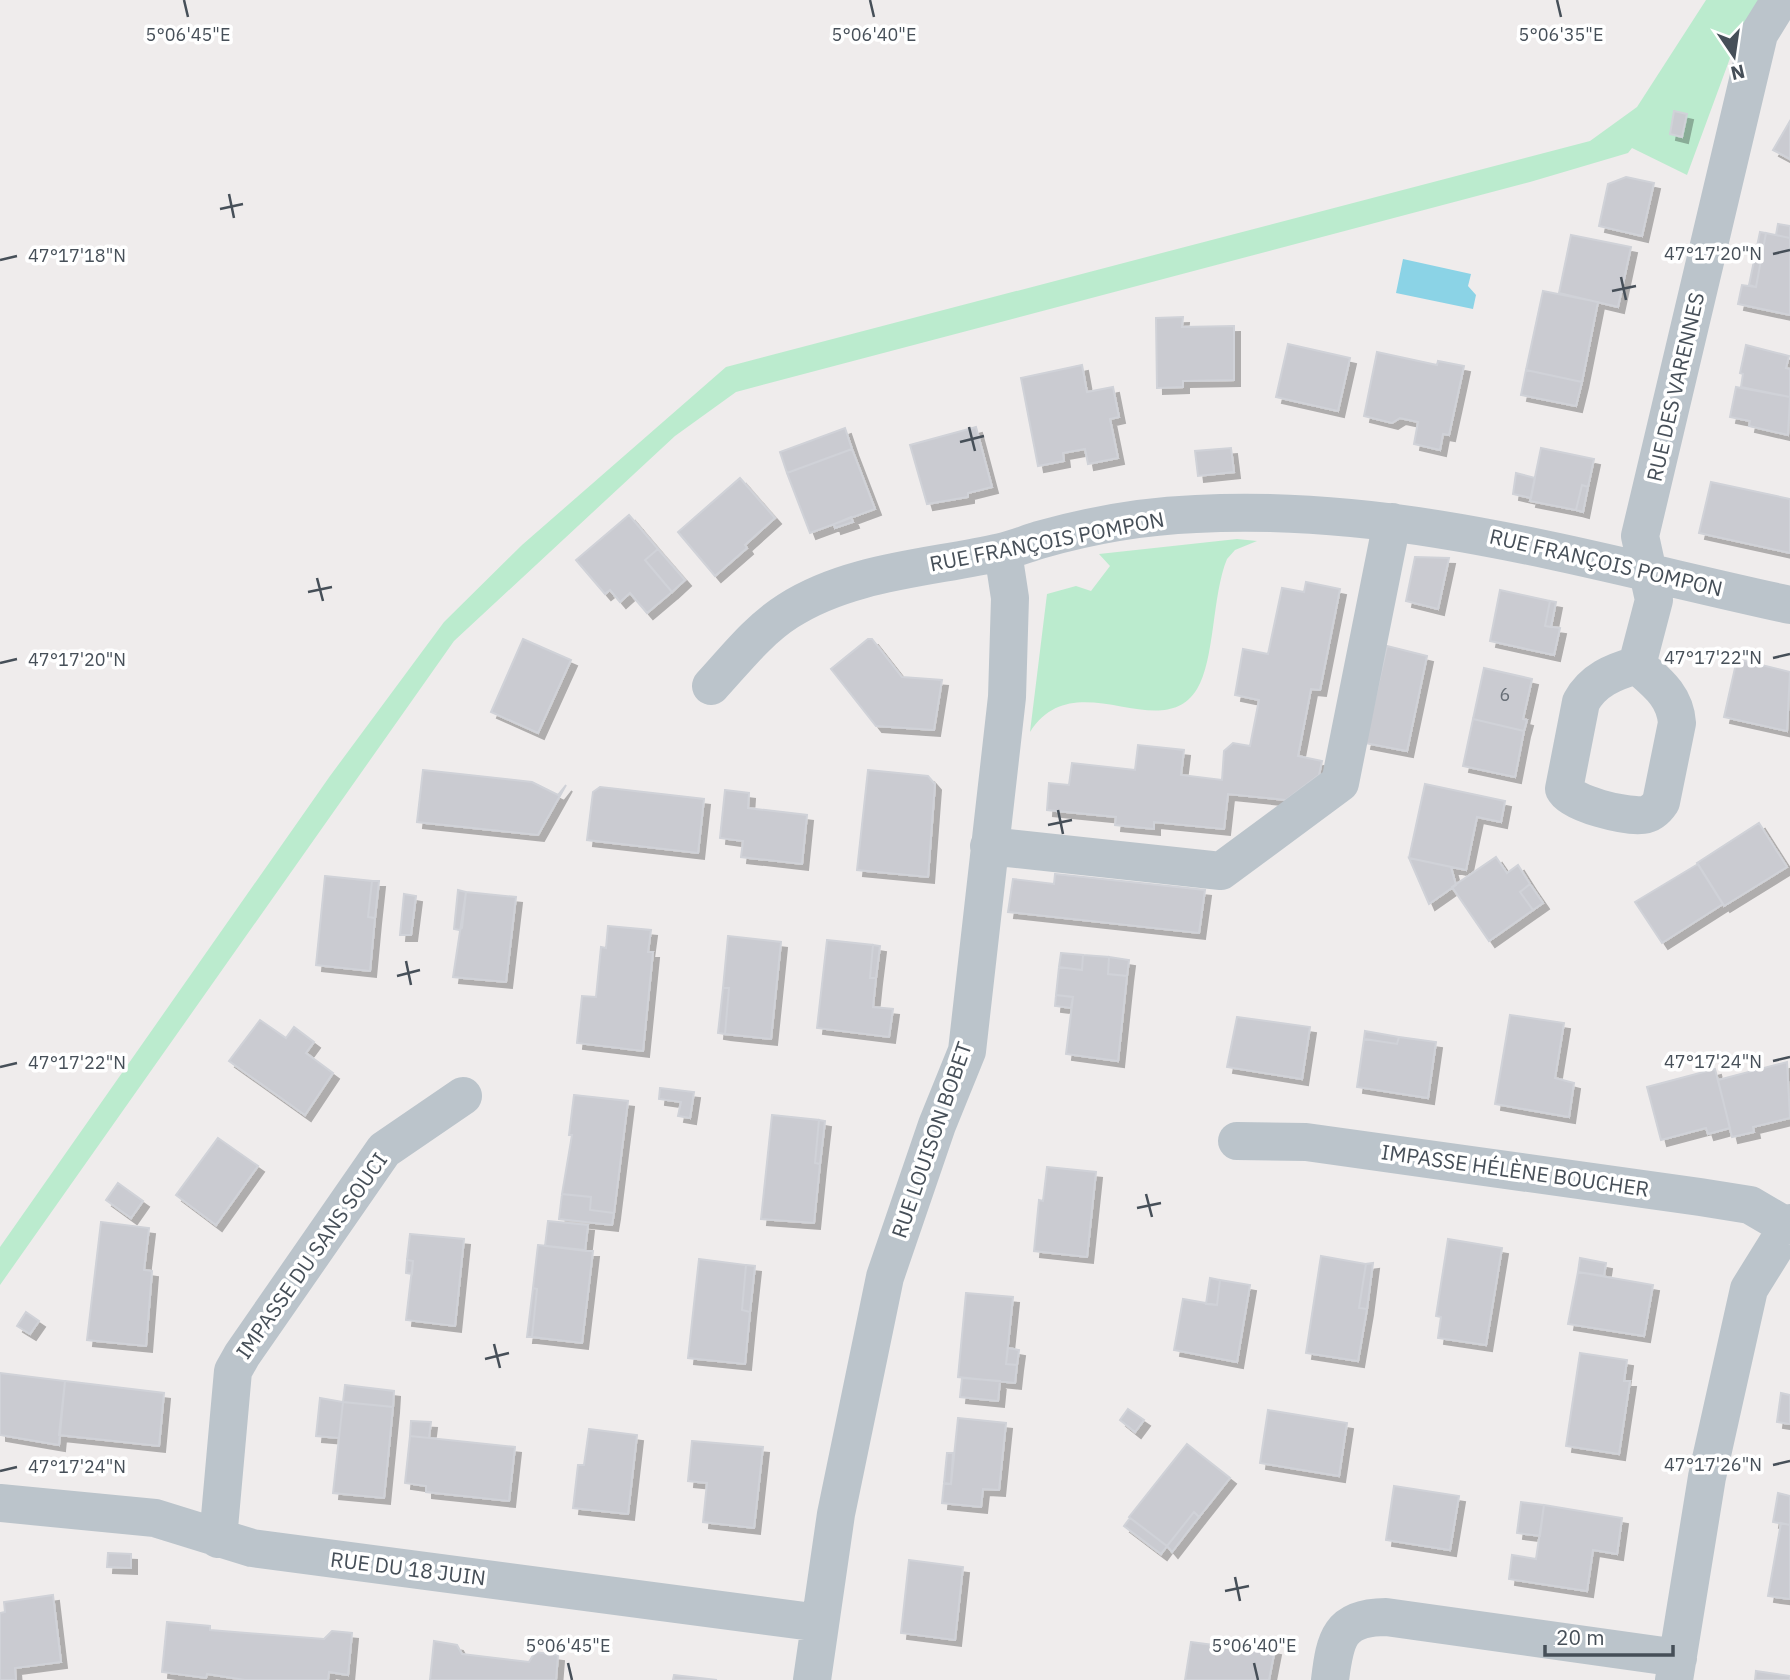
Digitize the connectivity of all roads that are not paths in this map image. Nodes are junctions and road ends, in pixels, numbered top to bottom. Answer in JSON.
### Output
{"nodes":[{"id":1,"x":1780,"y":0,"type":"edge"},
{"id":2,"x":1392,"y":522,"type":"junction"},
{"id":3,"x":1003,"y":552,"type":"junction"},
{"id":4,"x":1648,"y":574,"type":"junction"},
{"id":5,"x":1790,"y":605,"type":"edge"},
{"id":6,"x":1637,"y":665,"type":"dead end"},
{"id":7,"x":711,"y":686,"type":"dead end"},
{"id":8,"x":989,"y":846,"type":"junction"},
{"id":9,"x":463,"y":1096,"type":"dead end"},
{"id":10,"x":1237,"y":1141,"type":"dead end"},
{"id":11,"x":1788,"y":1225,"type":"edge"},
{"id":12,"x":0,"y":1503,"type":"edge"},
{"id":13,"x":218,"y":1539,"type":"junction"},
{"id":14,"x":820,"y":1623,"type":"junction"},
{"id":15,"x":1676,"y":1669,"type":"edge"},
{"id":16,"x":812,"y":1680,"type":"edge"},
{"id":17,"x":1330,"y":1680,"type":"edge"}],
"edges":[{"from":1,"to":4,"type":"street","name":"RUE DES VARENNES"},
{"from":2,"to":3,"type":"street","name":"RUE FRANÇOIS POMPON"},
{"from":2,"to":4,"type":"street","name":"RUE FRANÇOIS POMPON"},
{"from":2,"to":8,"type":"street"},
{"from":3,"to":7,"type":"street","name":"RUE FRANÇOIS POMPON"},
{"from":3,"to":8,"type":"street","name":"RUE LOUISON BOBET"},
{"from":4,"to":5,"type":"street","name":"RUE FRANÇOIS POMPON"},
{"from":4,"to":6,"type":"street","name":"RUE DES VARENNES"},
{"from":8,"to":14,"type":"street","name":"RUE LOUISON BOBET"},
{"from":9,"to":13,"type":"street","name":"IMPASSE DU SANS SOUCI"},
{"from":10,"to":11,"type":"street","name":"IMPASSE HÉLÈNE BOUCHER"},
{"from":11,"to":15,"type":"street"},
{"from":12,"to":13,"type":"street","name":"RUE DU 18 JUIN"},
{"from":13,"to":14,"type":"street","name":"RUE DU 18 JUIN"},
{"from":14,"to":16,"type":"street","name":"RUE LOUISON BOBET"},
{"from":15,"to":17,"type":"street"}]}
